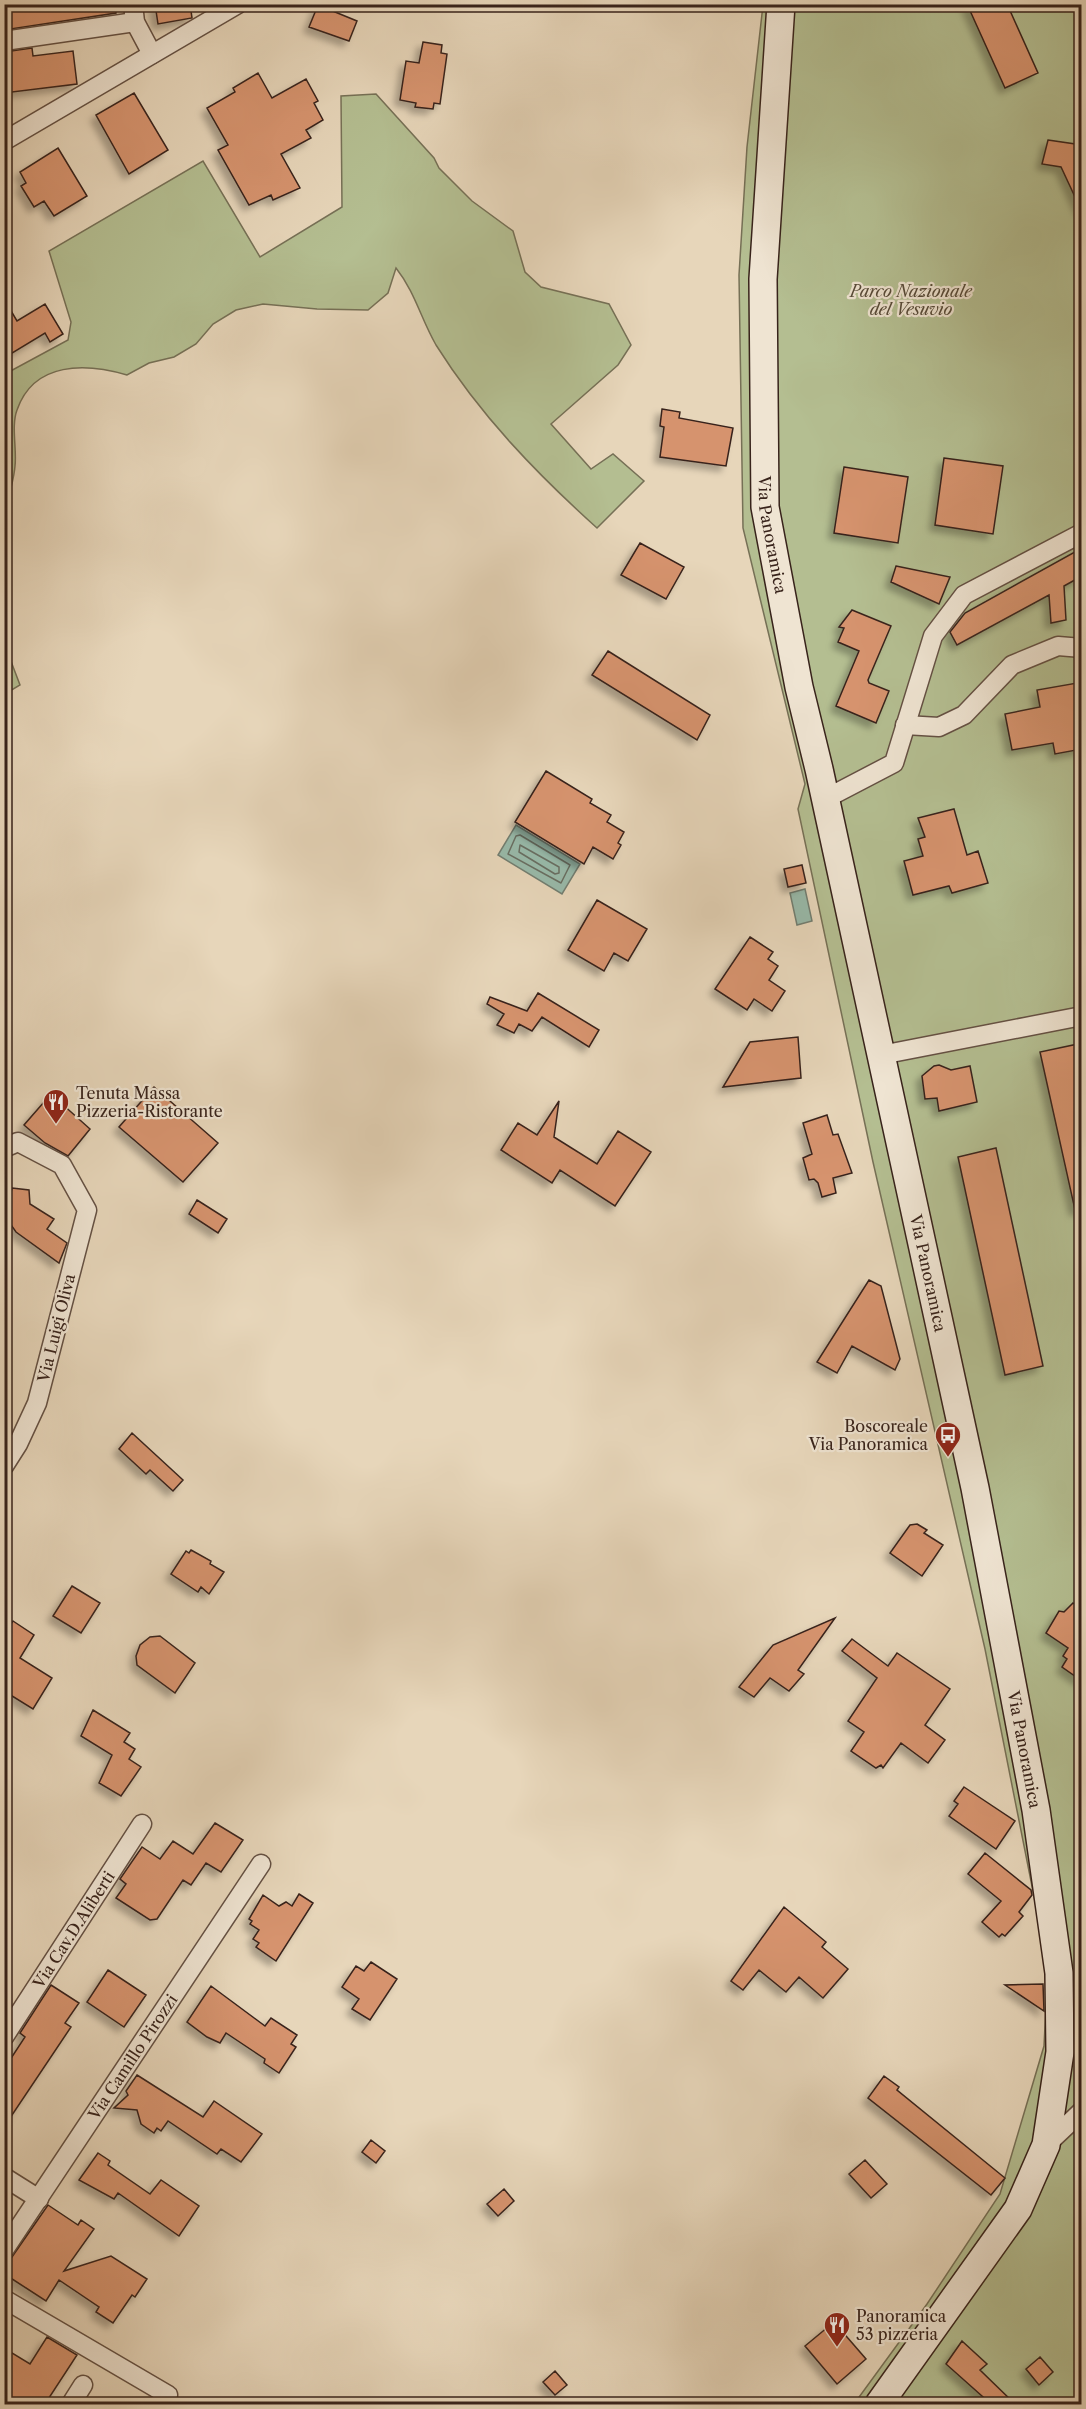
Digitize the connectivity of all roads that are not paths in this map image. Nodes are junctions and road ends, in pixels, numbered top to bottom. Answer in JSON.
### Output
{"nodes":[{"id":1,"x":238,"y":4,"type":"edge"},
{"id":2,"x":781,"y":4,"type":"edge"},
{"id":3,"x":134,"y":13,"type":"edge"},
{"id":4,"x":4,"y":41,"type":"edge"},
{"id":5,"x":152,"y":54,"type":"junction"},
{"id":6,"x":4,"y":141,"type":"edge"},
{"id":7,"x":1082,"y":533,"type":"edge"},
{"id":8,"x":1082,"y":648,"type":"edge"},
{"id":9,"x":906,"y":725,"type":"junction"},
{"id":10,"x":825,"y":799,"type":"junction"},
{"id":11,"x":1082,"y":1016,"type":"edge"},
{"id":12,"x":881,"y":1054,"type":"junction"},
{"id":13,"x":4,"y":1148,"type":"edge"},
{"id":14,"x":4,"y":1466,"type":"edge"},
{"id":15,"x":142,"y":1824,"type":"dead end"},
{"id":16,"x":261,"y":1864,"type":"dead end"},
{"id":17,"x":4,"y":2037,"type":"edge"},
{"id":18,"x":1082,"y":2111,"type":"edge"},
{"id":19,"x":1046,"y":2145,"type":"junction"},
{"id":20,"x":4,"y":2177,"type":"edge"},
{"id":21,"x":39,"y":2199,"type":"junction"},
{"id":22,"x":4,"y":2250,"type":"edge"},
{"id":23,"x":4,"y":2299,"type":"edge"},
{"id":24,"x":83,"y":2385,"type":"dead end"},
{"id":25,"x":71,"y":2404,"type":"edge"},
{"id":26,"x":164,"y":2404,"type":"edge"},
{"id":27,"x":879,"y":2404,"type":"edge"}],
"edges":[{"from":1,"to":5,"type":"street"},
{"from":2,"to":10,"type":"street","name":"Via Panoramica"},
{"from":3,"to":4,"type":"street"},
{"from":3,"to":5,"type":"street"},
{"from":5,"to":6,"type":"street"},
{"from":7,"to":9,"type":"street"},
{"from":8,"to":9,"type":"street"},
{"from":9,"to":10,"type":"street"},
{"from":10,"to":12,"type":"street","name":"Via Panoramica"},
{"from":11,"to":12,"type":"street"},
{"from":12,"to":19,"type":"street","name":"Via Panoramica"},
{"from":13,"to":14,"type":"street","name":"Via Luigi Oliva"},
{"from":15,"to":17,"type":"street","name":"Via Cav.D.Aliberti"},
{"from":16,"to":21,"type":"street","name":"Via Camillo Pirozzi"},
{"from":18,"to":19,"type":"street"},
{"from":19,"to":27,"type":"street","name":"Via Panoramica"},
{"from":20,"to":21,"type":"street"},
{"from":21,"to":22,"type":"street","name":"Via Camillo Pirozzi"},
{"from":23,"to":26,"type":"street"},
{"from":24,"to":25,"type":"street"}]}
